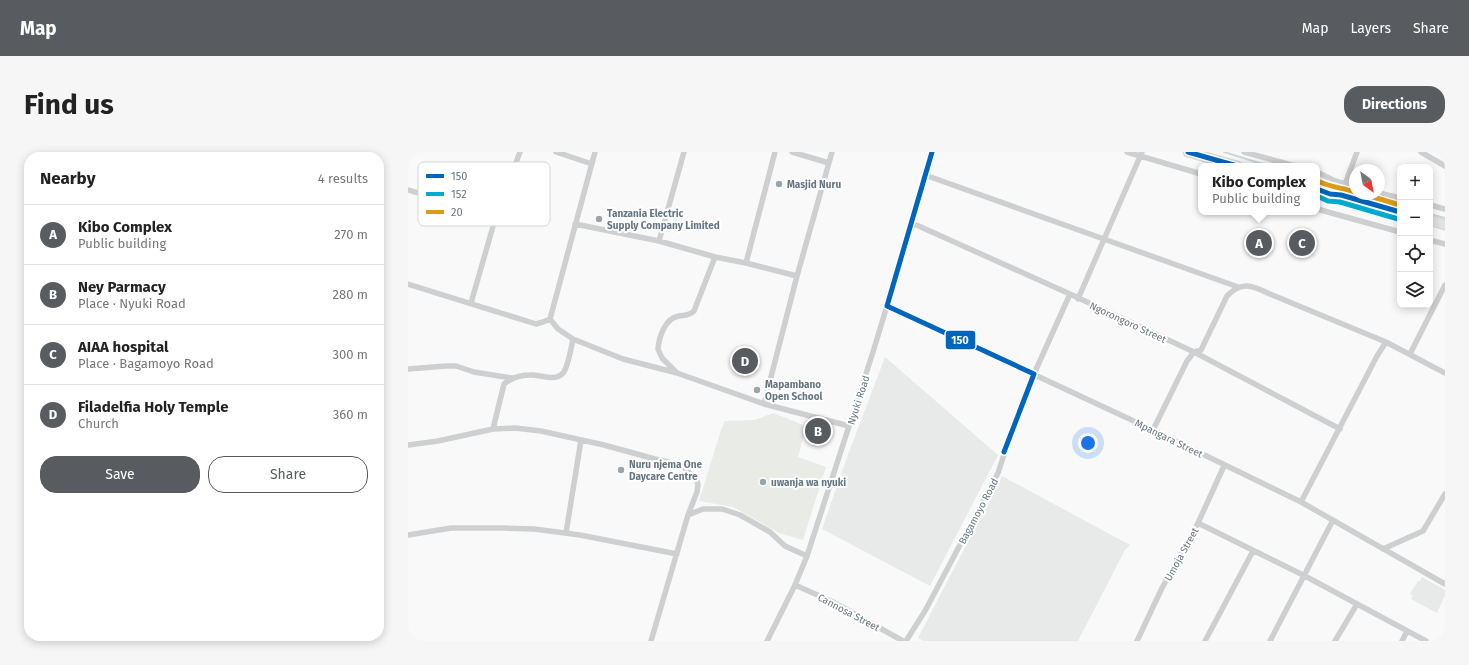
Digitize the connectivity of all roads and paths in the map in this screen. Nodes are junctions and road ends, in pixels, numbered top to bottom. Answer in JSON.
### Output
{"nodes":[{"id":1,"x":520,"y":152,"type":"edge"},
{"id":2,"x":556,"y":152,"type":"edge"},
{"id":3,"x":595,"y":152,"type":"edge"},
{"id":4,"x":684,"y":152,"type":"edge"},
{"id":5,"x":775,"y":152,"type":"edge"},
{"id":6,"x":792,"y":152,"type":"edge"},
{"id":7,"x":832,"y":152,"type":"edge"},
{"id":8,"x":932,"y":152,"type":"edge"},
{"id":9,"x":1127,"y":152,"type":"edge"},
{"id":10,"x":1188,"y":152,"type":"edge"},
{"id":11,"x":1244,"y":152,"type":"edge"},
{"id":12,"x":1357,"y":152,"type":"edge"},
{"id":13,"x":1421,"y":152,"type":"edge"},
{"id":14,"x":1141,"y":154,"type":"edge"},
{"id":15,"x":516,"y":162,"type":"edge"},
{"id":16,"x":829,"y":162,"type":"junction"},
{"id":17,"x":1226,"y":163,"type":"edge"},
{"id":18,"x":1284,"y":163,"type":"edge"},
{"id":19,"x":592,"y":164,"type":"junction"},
{"id":20,"x":1445,"y":166,"type":"edge"},
{"id":21,"x":1198,"y":173,"type":"edge"},
{"id":22,"x":1320,"y":173,"type":"edge"},
{"id":23,"x":925,"y":175,"type":"junction"},
{"id":24,"x":1345,"y":184,"type":"junction"},
{"id":25,"x":1349,"y":185,"type":"edge"},
{"id":26,"x":408,"y":190,"type":"edge"},
{"id":27,"x":1320,"y":190,"type":"edge"},
{"id":28,"x":418,"y":193,"type":"edge"},
{"id":29,"x":1385,"y":194,"type":"edge"},
{"id":30,"x":1341,"y":196,"type":"junction"},
{"id":31,"x":1397,"y":197,"type":"edge"},
{"id":32,"x":1433,"y":206,"type":"edge"},
{"id":33,"x":1445,"y":209,"type":"edge"},
{"id":34,"x":1320,"y":210,"type":"edge"},
{"id":35,"x":1397,"y":211,"type":"edge"},
{"id":36,"x":1433,"y":221,"type":"edge"},
{"id":37,"x":912,"y":223,"type":"junction"},
{"id":38,"x":575,"y":224,"type":"junction"},
{"id":39,"x":1445,"y":224,"type":"edge"},
{"id":40,"x":493,"y":226,"type":"edge"},
{"id":41,"x":1397,"y":231,"type":"edge"},
{"id":42,"x":1104,"y":240,"type":"junction"},
{"id":43,"x":659,"y":241,"type":"junction"},
{"id":44,"x":1433,"y":241,"type":"edge"},
{"id":45,"x":1445,"y":244,"type":"edge"},
{"id":46,"x":715,"y":257,"type":"junction"},
{"id":47,"x":746,"y":262,"type":"junction"},
{"id":48,"x":797,"y":276,"type":"junction"},
{"id":49,"x":408,"y":284,"type":"edge"},
{"id":50,"x":1445,"y":285,"type":"edge"},
{"id":51,"x":1238,"y":287,"type":"junction"},
{"id":52,"x":1070,"y":294,"type":"junction"},
{"id":53,"x":1078,"y":299,"type":"junction"},
{"id":54,"x":471,"y":303,"type":"junction"},
{"id":55,"x":887,"y":306,"type":"junction"},
{"id":56,"x":550,"y":319,"type":"junction"},
{"id":57,"x":573,"y":340,"type":"junction"},
{"id":58,"x":1386,"y":342,"type":"junction"},
{"id":59,"x":1194,"y":352,"type":"junction"},
{"id":60,"x":1410,"y":354,"type":"junction"},
{"id":61,"x":408,"y":369,"type":"edge"},
{"id":62,"x":677,"y":373,"type":"junction"},
{"id":63,"x":1445,"y":373,"type":"edge"},
{"id":64,"x":1034,"y":374,"type":"junction"},
{"id":65,"x":514,"y":378,"type":"junction"},
{"id":66,"x":764,"y":404,"type":"junction"},
{"id":67,"x":849,"y":426,"type":"junction"},
{"id":68,"x":493,"y":429,"type":"junction"},
{"id":69,"x":1340,"y":429,"type":"junction"},
{"id":70,"x":1153,"y":430,"type":"junction"},
{"id":71,"x":581,"y":440,"type":"junction"},
{"id":72,"x":408,"y":445,"type":"edge"},
{"id":73,"x":1224,"y":466,"type":"junction"},
{"id":74,"x":1445,"y":494,"type":"edge"},
{"id":75,"x":1302,"y":502,"type":"junction"},
{"id":76,"x":688,"y":515,"type":"junction"},
{"id":77,"x":1333,"y":520,"type":"junction"},
{"id":78,"x":1198,"y":523,"type":"junction"},
{"id":79,"x":566,"y":533,"type":"junction"},
{"id":80,"x":408,"y":535,"type":"edge"},
{"id":81,"x":1383,"y":549,"type":"junction"},
{"id":82,"x":1253,"y":551,"type":"junction"},
{"id":83,"x":677,"y":554,"type":"junction"},
{"id":84,"x":807,"y":556,"type":"junction"},
{"id":85,"x":1305,"y":576,"type":"junction"},
{"id":86,"x":1445,"y":584,"type":"edge"},
{"id":87,"x":795,"y":585,"type":"junction"},
{"id":88,"x":1357,"y":604,"type":"junction"},
{"id":89,"x":1407,"y":631,"type":"junction"},
{"id":90,"x":651,"y":641,"type":"edge"},
{"id":91,"x":767,"y":641,"type":"edge"},
{"id":92,"x":903,"y":641,"type":"edge"},
{"id":93,"x":906,"y":641,"type":"edge"},
{"id":94,"x":1137,"y":641,"type":"edge"},
{"id":95,"x":1205,"y":641,"type":"edge"},
{"id":96,"x":1270,"y":641,"type":"edge"},
{"id":97,"x":1335,"y":641,"type":"edge"},
{"id":98,"x":1402,"y":641,"type":"edge"},
{"id":99,"x":1426,"y":641,"type":"edge"}],
"edges":[{"from":1,"to":15,"type":"street"},
{"from":2,"to":19,"type":"street"},
{"from":3,"to":19,"type":"street"},
{"from":4,"to":43,"type":"street"},
{"from":5,"to":47,"type":"street"},
{"from":6,"to":16,"type":"street"},
{"from":7,"to":16,"type":"street"},
{"from":8,"to":23,"type":"street","name":"Nyuki Road"},
{"from":9,"to":14,"type":"street"},
{"from":10,"to":17,"type":"highway"},
{"from":11,"to":18,"type":"street"},
{"from":12,"to":24,"type":"street"},
{"from":13,"to":20,"type":"street"},
{"from":14,"to":21,"type":"street"},
{"from":14,"to":42,"type":"street"},
{"from":16,"to":48,"type":"street"},
{"from":19,"to":38,"type":"street"},
{"from":22,"to":24,"type":"street"},
{"from":23,"to":37,"type":"street","name":"Nyuki Road"},
{"from":23,"to":42,"type":"street"},
{"from":24,"to":25,"type":"street"},
{"from":24,"to":30,"type":"street"},
{"from":26,"to":28,"type":"street"},
{"from":27,"to":30,"type":"highway"},
{"from":29,"to":31,"type":"street"},
{"from":30,"to":35,"type":"highway"},
{"from":32,"to":33,"type":"street"},
{"from":34,"to":41,"type":"street"},
{"from":36,"to":39,"type":"highway"},
{"from":37,"to":52,"type":"street","name":"Ngorongoro Street"},
{"from":37,"to":55,"type":"street","name":"Nyuki Road"},
{"from":38,"to":43,"type":"street"},
{"from":38,"to":56,"type":"street"},
{"from":40,"to":54,"type":"street"},
{"from":42,"to":51,"type":"street"},
{"from":42,"to":53,"type":"street"},
{"from":43,"to":46,"type":"street"},
{"from":44,"to":45,"type":"street"},
{"from":46,"to":47,"type":"street"},
{"from":46,"to":62,"type":"street"},
{"from":47,"to":48,"type":"street"},
{"from":48,"to":66,"type":"street"},
{"from":49,"to":54,"type":"street"},
{"from":50,"to":60,"type":"street"},
{"from":51,"to":58,"type":"street"},
{"from":51,"to":59,"type":"street"},
{"from":52,"to":53,"type":"street","name":"Ngorongoro Street"},
{"from":52,"to":64,"type":"street","name":"Bagamoyo Road"},
{"from":53,"to":59,"type":"street","name":"Ngorongoro Street"},
{"from":54,"to":56,"type":"street"},
{"from":55,"to":64,"type":"street","name":"Mpangara Street"},
{"from":55,"to":67,"type":"street","name":"Nyuki Road"},
{"from":56,"to":57,"type":"street"},
{"from":57,"to":62,"type":"street"},
{"from":57,"to":65,"type":"street"},
{"from":58,"to":60,"type":"street"},
{"from":58,"to":69,"type":"street"},
{"from":59,"to":69,"type":"street","name":"Ngorongoro Street"},
{"from":59,"to":70,"type":"street"},
{"from":60,"to":63,"type":"street"},
{"from":61,"to":65,"type":"street"},
{"from":62,"to":66,"type":"street"},
{"from":64,"to":70,"type":"street","name":"Mpangara Street"},
{"from":64,"to":93,"type":"street","name":"Bagamoyo Road"},
{"from":65,"to":68,"type":"street"},
{"from":66,"to":67,"type":"street"},
{"from":67,"to":84,"type":"street","name":"Nyuki Road"},
{"from":68,"to":71,"type":"street"},
{"from":68,"to":72,"type":"street"},
{"from":69,"to":75,"type":"street"},
{"from":70,"to":73,"type":"street","name":"Mpangara Street"},
{"from":71,"to":76,"type":"street"},
{"from":71,"to":79,"type":"street"},
{"from":73,"to":75,"type":"street","name":"Mpangara Street"},
{"from":73,"to":78,"type":"street","name":"Umoja Street"},
{"from":74,"to":81,"type":"street"},
{"from":75,"to":77,"type":"street","name":"Mpangara Street"},
{"from":76,"to":83,"type":"street"},
{"from":76,"to":84,"type":"street"},
{"from":77,"to":81,"type":"street","name":"Mpangara Street"},
{"from":77,"to":85,"type":"street"},
{"from":78,"to":82,"type":"street"},
{"from":78,"to":94,"type":"street","name":"Umoja Street"},
{"from":79,"to":80,"type":"street"},
{"from":79,"to":83,"type":"street"},
{"from":81,"to":86,"type":"street","name":"Mpangara Street"},
{"from":82,"to":85,"type":"street"},
{"from":82,"to":95,"type":"street"},
{"from":83,"to":90,"type":"street"},
{"from":84,"to":87,"type":"street","name":"Nyuki Road"},
{"from":85,"to":88,"type":"street"},
{"from":85,"to":96,"type":"street"},
{"from":87,"to":91,"type":"street","name":"Nyuki Road"},
{"from":87,"to":92,"type":"street","name":"Cannosa Street"},
{"from":88,"to":89,"type":"street"},
{"from":88,"to":97,"type":"street"},
{"from":89,"to":98,"type":"street"},
{"from":89,"to":99,"type":"street"}]}
